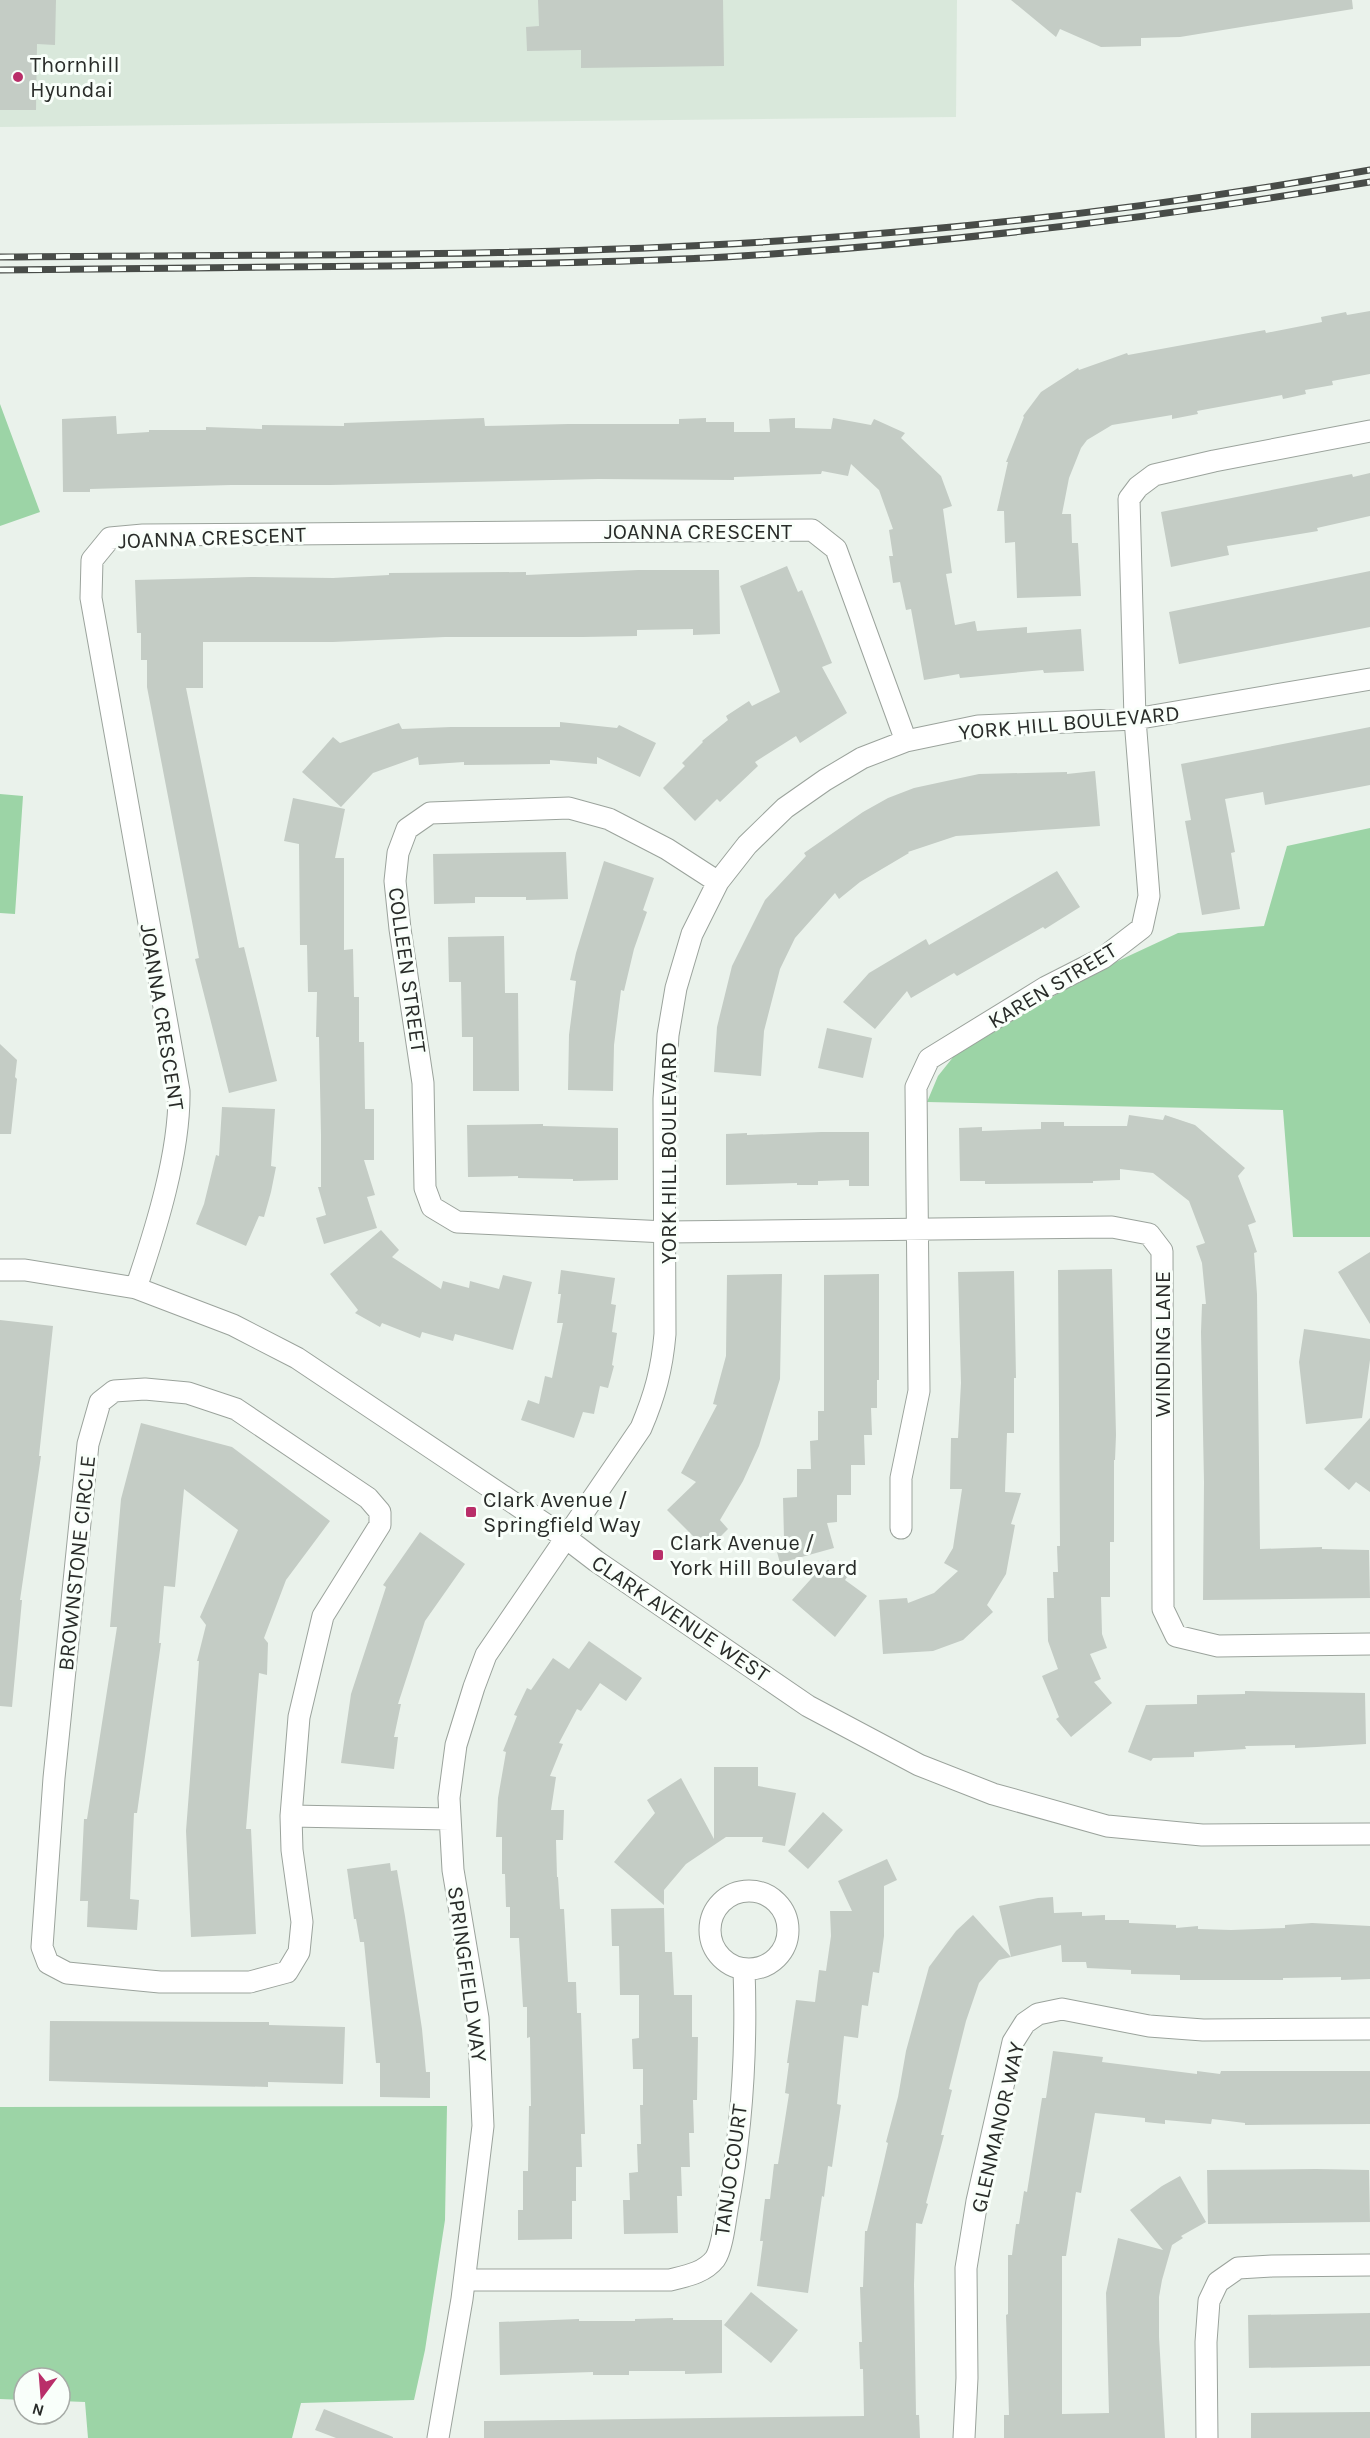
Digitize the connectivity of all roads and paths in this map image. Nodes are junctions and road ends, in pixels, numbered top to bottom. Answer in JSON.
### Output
{"nodes":[{"id":1,"x":1370,"y":431,"type":"edge"},
{"id":2,"x":1370,"y":679,"type":"edge"},
{"id":3,"x":1135,"y":719,"type":"junction"},
{"id":4,"x":906,"y":741,"type":"junction"},
{"id":5,"x":718,"y":882,"type":"junction"},
{"id":6,"x":916,"y":1230,"type":"junction"},
{"id":7,"x":666,"y":1232,"type":"junction"},
{"id":8,"x":0,"y":1270,"type":"edge"},
{"id":9,"x":136,"y":1288,"type":"junction"},
{"id":10,"x":902,"y":1528,"type":"dead end"},
{"id":11,"x":566,"y":1538,"type":"junction"},
{"id":12,"x":1370,"y":1644,"type":"edge"},
{"id":13,"x":291,"y":1816,"type":"junction"},
{"id":14,"x":449,"y":1819,"type":"junction"},
{"id":15,"x":1370,"y":1834,"type":"edge"},
{"id":16,"x":744,"y":1969,"type":"dead end"},
{"id":17,"x":1370,"y":2029,"type":"edge"},
{"id":18,"x":1370,"y":2265,"type":"edge"},
{"id":19,"x":465,"y":2280,"type":"junction"},
{"id":20,"x":438,"y":2438,"type":"edge"},
{"id":21,"x":964,"y":2438,"type":"edge"},
{"id":22,"x":1207,"y":2438,"type":"edge"}],
"edges":[{"from":1,"to":3,"type":"street","name":"KAREN STREET"},
{"from":2,"to":3,"type":"street","name":"YORK HILL BOULEVARD"},
{"from":3,"to":4,"type":"street","name":"YORK HILL BOULEVARD"},
{"from":3,"to":6,"type":"street","name":"KAREN STREET"},
{"from":4,"to":5,"type":"street","name":"YORK HILL BOULEVARD"},
{"from":4,"to":9,"type":"street","name":"JOANNA CRESCENT"},
{"from":5,"to":7,"type":"street","name":"YORK HILL BOULEVARD"},
{"from":5,"to":7,"type":"street","name":"COLLEEN STREET"},
{"from":6,"to":7,"type":"street","name":"WINDING LANE"},
{"from":6,"to":10,"type":"street","name":"KAREN STREET"},
{"from":6,"to":12,"type":"street","name":"WINDING LANE"},
{"from":7,"to":11,"type":"street","name":"YORK HILL BOULEVARD"},
{"from":8,"to":9,"type":"street","name":"CLARK AVENUE WEST"},
{"from":9,"to":11,"type":"street","name":"CLARK AVENUE WEST"},
{"from":11,"to":14,"type":"street","name":"SPRINGFIELD WAY"},
{"from":11,"to":15,"type":"street","name":"CLARK AVENUE WEST"},
{"from":13,"to":13,"type":"street","name":"BROWNSTONE CIRCLE"},
{"from":13,"to":14,"type":"street"},
{"from":14,"to":19,"type":"street","name":"SPRINGFIELD WAY"},
{"from":16,"to":19,"type":"street","name":"TANJO COURT"},
{"from":17,"to":21,"type":"street","name":"GLENMANOR WAY"},
{"from":18,"to":22,"type":"street"},
{"from":19,"to":20,"type":"street","name":"SPRINGFIELD WAY"}]}
